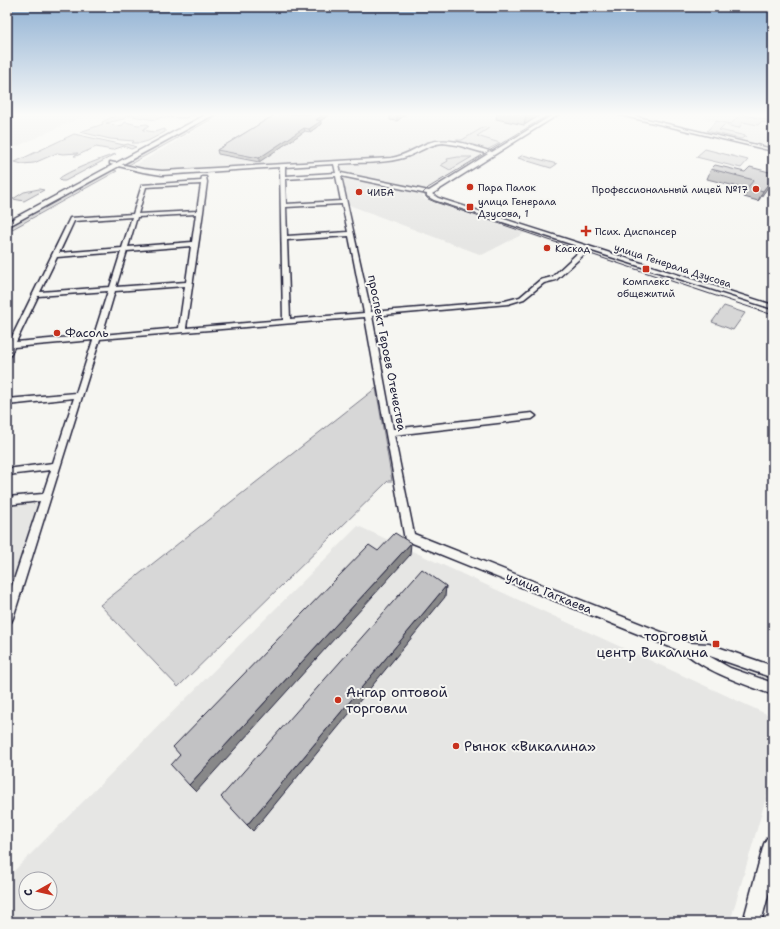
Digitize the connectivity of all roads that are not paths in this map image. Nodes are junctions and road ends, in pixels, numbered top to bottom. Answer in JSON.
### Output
{"nodes":[{"id":1,"x":127,"y":157,"type":"edge"},
{"id":2,"x":128,"y":157,"type":"edge"},
{"id":3,"x":405,"y":157,"type":"edge"},
{"id":4,"x":487,"y":157,"type":"edge"},
{"id":5,"x":336,"y":162,"type":"junction"},
{"id":6,"x":115,"y":164,"type":"junction"},
{"id":7,"x":282,"y":165,"type":"junction"},
{"id":8,"x":205,"y":170,"type":"junction"},
{"id":9,"x":339,"y":174,"type":"junction"},
{"id":10,"x":282,"y":178,"type":"junction"},
{"id":11,"x":204,"y":182,"type":"junction"},
{"id":12,"x":430,"y":195,"type":"junction"},
{"id":13,"x":344,"y":202,"type":"junction"},
{"id":14,"x":283,"y":206,"type":"junction"},
{"id":15,"x":200,"y":212,"type":"junction"},
{"id":16,"x":134,"y":215,"type":"junction"},
{"id":17,"x":7,"y":221,"type":"edge"},
{"id":18,"x":7,"y":225,"type":"edge"},
{"id":19,"x":351,"y":234,"type":"junction"},
{"id":20,"x":284,"y":238,"type":"junction"},
{"id":21,"x":194,"y":244,"type":"junction"},
{"id":22,"x":587,"y":248,"type":"junction"},
{"id":23,"x":125,"y":249,"type":"junction"},
{"id":24,"x":55,"y":255,"type":"junction"},
{"id":25,"x":189,"y":284,"type":"junction"},
{"id":26,"x":112,"y":289,"type":"junction"},
{"id":27,"x":35,"y":294,"type":"junction"},
{"id":28,"x":773,"y":307,"type":"edge"},
{"id":29,"x":368,"y":314,"type":"junction"},
{"id":30,"x":287,"y":321,"type":"junction"},
{"id":31,"x":182,"y":330,"type":"junction"},
{"id":32,"x":97,"y":337,"type":"junction"},
{"id":33,"x":9,"y":344,"type":"edge"},
{"id":34,"x":7,"y":354,"type":"edge"},
{"id":35,"x":80,"y":395,"type":"junction"},
{"id":36,"x":7,"y":402,"type":"edge"},
{"id":37,"x":532,"y":416,"type":"dead end"},
{"id":38,"x":390,"y":432,"type":"junction"},
{"id":39,"x":56,"y":466,"type":"junction"},
{"id":40,"x":7,"y":472,"type":"edge"},
{"id":41,"x":46,"y":497,"type":"junction"},
{"id":42,"x":7,"y":501,"type":"edge"},
{"id":43,"x":409,"y":537,"type":"joint"},
{"id":44,"x":7,"y":618,"type":"edge"},
{"id":45,"x":689,"y":649,"type":"junction"},
{"id":46,"x":773,"y":672,"type":"edge"},
{"id":47,"x":773,"y":689,"type":"edge"},
{"id":48,"x":773,"y":844,"type":"edge"},
{"id":49,"x":752,"y":922,"type":"edge"}],
"edges":[{"from":1,"to":6,"type":"highway"},
{"from":2,"to":6,"type":"highway"},
{"from":3,"to":5,"type":"street"},
{"from":4,"to":12,"type":"street"},
{"from":5,"to":7,"type":"street"},
{"from":5,"to":9,"type":"street","name":"проспект Героев Отечества"},
{"from":6,"to":8,"type":"street"},
{"from":6,"to":17,"type":"highway"},
{"from":6,"to":18,"type":"highway"},
{"from":7,"to":8,"type":"street"},
{"from":7,"to":10,"type":"street"},
{"from":8,"to":11,"type":"street"},
{"from":9,"to":10,"type":"street","name":"улица Генерала Дзусова"},
{"from":9,"to":12,"type":"street","name":"улица Генерала Дзусова"},
{"from":9,"to":13,"type":"street","name":"проспект Героев Отечества"},
{"from":10,"to":14,"type":"street"},
{"from":11,"to":15,"type":"street"},
{"from":11,"to":16,"type":"street"},
{"from":12,"to":22,"type":"street","name":"улица Генерала Дзусова"},
{"from":13,"to":14,"type":"street"},
{"from":13,"to":19,"type":"street","name":"проспект Героев Отечества"},
{"from":14,"to":20,"type":"street"},
{"from":15,"to":16,"type":"street"},
{"from":15,"to":21,"type":"street"},
{"from":16,"to":23,"type":"street"},
{"from":16,"to":24,"type":"street"},
{"from":19,"to":20,"type":"street"},
{"from":19,"to":29,"type":"street","name":"проспект Героев Отечества"},
{"from":20,"to":30,"type":"street"},
{"from":21,"to":23,"type":"street"},
{"from":21,"to":25,"type":"street"},
{"from":22,"to":28,"type":"street","name":"улица Генерала Дзусова"},
{"from":22,"to":29,"type":"street"},
{"from":23,"to":24,"type":"street"},
{"from":23,"to":26,"type":"street"},
{"from":24,"to":27,"type":"street"},
{"from":25,"to":26,"type":"street"},
{"from":25,"to":31,"type":"street"},
{"from":26,"to":27,"type":"street"},
{"from":26,"to":32,"type":"street"},
{"from":27,"to":33,"type":"street"},
{"from":29,"to":30,"type":"street"},
{"from":29,"to":38,"type":"street","name":"проспект Героев Отечества"},
{"from":30,"to":31,"type":"street"},
{"from":31,"to":32,"type":"street"},
{"from":32,"to":33,"type":"street"},
{"from":32,"to":35,"type":"street"},
{"from":33,"to":34,"type":"street"},
{"from":35,"to":36,"type":"street"},
{"from":35,"to":39,"type":"street"},
{"from":37,"to":38,"type":"street"},
{"from":38,"to":43,"type":"street","name":"проспект Героев Отечества"},
{"from":39,"to":40,"type":"street"},
{"from":39,"to":41,"type":"street"},
{"from":41,"to":42,"type":"street"},
{"from":41,"to":44,"type":"street"},
{"from":43,"to":45,"type":"street","name":"улица Гагкаева"},
{"from":45,"to":46,"type":"street","name":"улица Гагкаева"},
{"from":45,"to":47,"type":"street","name":"улица Гагкаева"},
{"from":48,"to":49,"type":"main road"}]}
